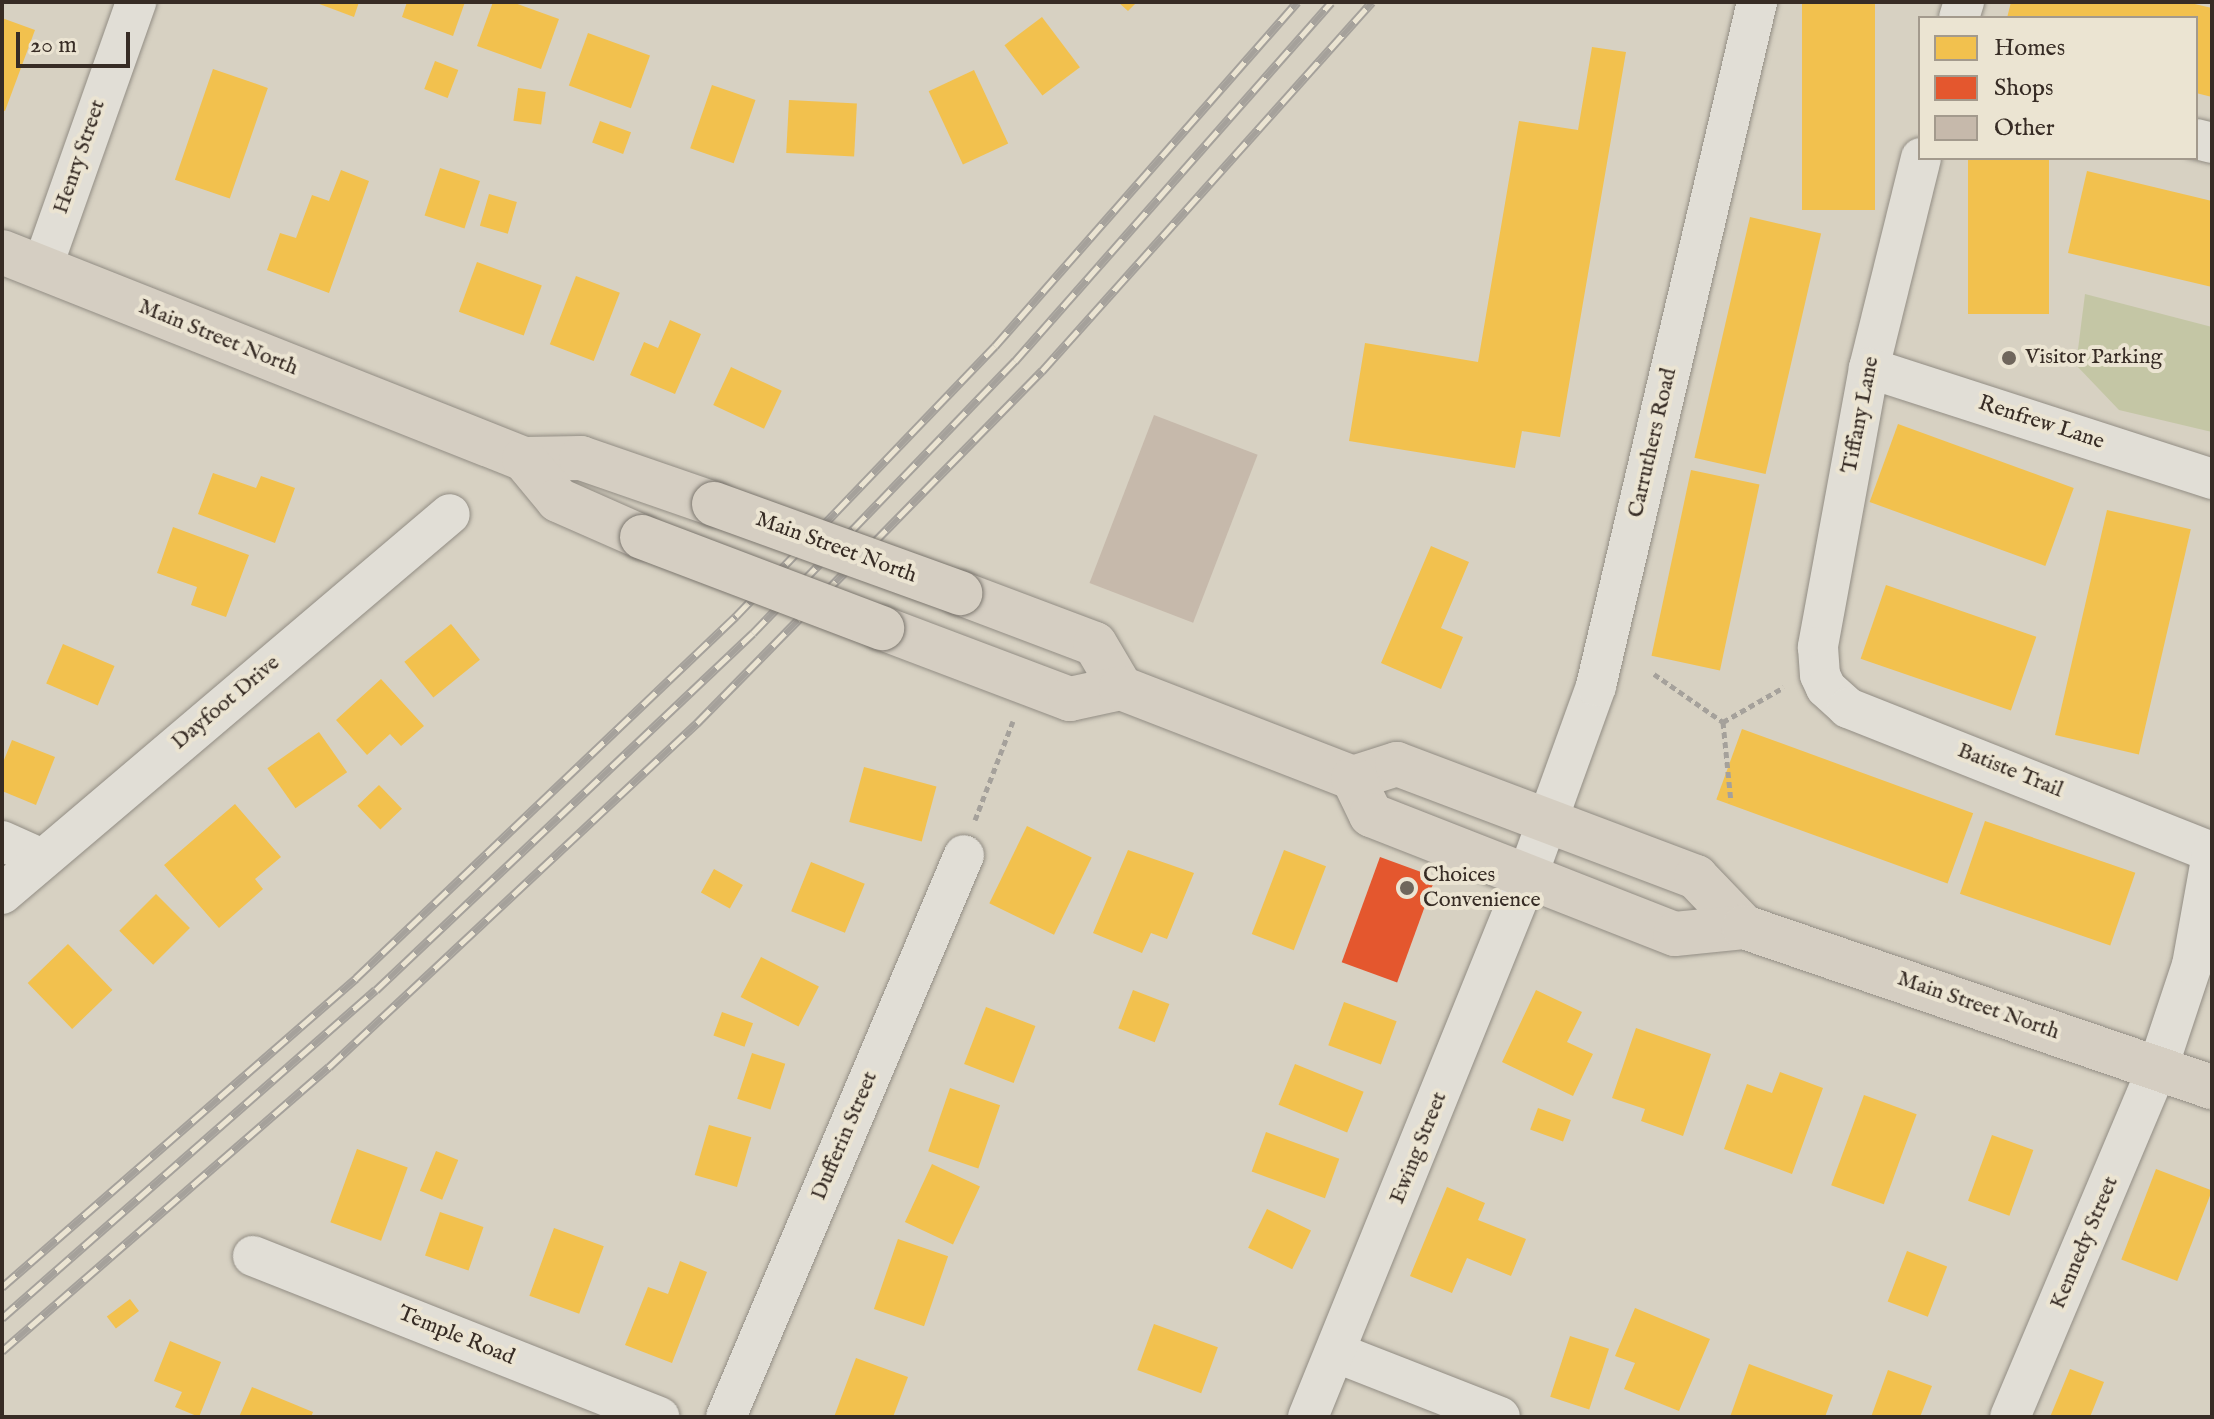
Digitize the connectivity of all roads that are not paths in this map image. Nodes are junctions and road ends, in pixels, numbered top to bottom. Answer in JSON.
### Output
{"nodes":[{"id":1,"x":136,"y":2,"type":"edge"},
{"id":2,"x":1757,"y":2,"type":"edge"},
{"id":3,"x":1921,"y":160,"type":"edge"},
{"id":4,"x":2,"y":252,"type":"edge"},
{"id":5,"x":42,"y":268,"type":"junction"},
{"id":6,"x":1869,"y":368,"type":"junction"},
{"id":7,"x":524,"y":459,"type":"junction"},
{"id":8,"x":2212,"y":479,"type":"edge"},
{"id":9,"x":450,"y":514,"type":"dead end"},
{"id":10,"x":1806,"y":679,"type":"joint"},
{"id":11,"x":1121,"y":688,"type":"junction"},
{"id":12,"x":1353,"y":778,"type":"junction"},
{"id":13,"x":1547,"y":818,"type":"junction"},
{"id":14,"x":2,"y":841,"type":"edge"},
{"id":15,"x":2212,"y":853,"type":"edge"},
{"id":16,"x":964,"y":855,"type":"road end"},
{"id":17,"x":42,"y":859,"type":"junction"},
{"id":18,"x":1527,"y":877,"type":"junction"},
{"id":19,"x":2,"y":894,"type":"edge"},
{"id":20,"x":1744,"y":927,"type":"junction"},
{"id":21,"x":2158,"y":1067,"type":"junction"},
{"id":22,"x":2212,"y":1087,"type":"edge"},
{"id":23,"x":253,"y":1256,"type":"dead end"},
{"id":24,"x":1337,"y":1353,"type":"junction"},
{"id":25,"x":659,"y":1417,"type":"edge"},
{"id":26,"x":726,"y":1417,"type":"edge"},
{"id":27,"x":1308,"y":1417,"type":"edge"},
{"id":28,"x":1500,"y":1417,"type":"edge"},
{"id":29,"x":2010,"y":1417,"type":"edge"}],
"edges":[{"from":1,"to":5,"type":"street","name":"Henry Street"},
{"from":2,"to":13,"type":"street","name":"Carruthers Road"},
{"from":3,"to":6,"type":"street","name":"Tiffany Lane"},
{"from":4,"to":5,"type":"main road","name":"Main Street North"},
{"from":5,"to":7,"type":"main road","name":"Main Street North"},
{"from":6,"to":8,"type":"street","name":"Renfrew Lane"},
{"from":6,"to":10,"type":"street","name":"Tiffany Lane"},
{"from":7,"to":11,"type":"main road","name":"Main Street North","bridge":true},
{"from":7,"to":11,"type":"main road","name":"Main Street North","bridge":true},
{"from":9,"to":17,"type":"street","name":"Dayfoot Drive"},
{"from":10,"to":15,"type":"street","name":"Batiste Trail"},
{"from":11,"to":12,"type":"main road"},
{"from":12,"to":13,"type":"main road","name":"Main Street North"},
{"from":12,"to":18,"type":"main road","name":"Main Street North"},
{"from":13,"to":18,"type":"street","name":"Carruthers Road"},
{"from":13,"to":20,"type":"main road","name":"Main Street North"},
{"from":14,"to":17,"type":"street"},
{"from":15,"to":21,"type":"street","name":"Kennedy Street"},
{"from":16,"to":26,"type":"street","name":"Dufferin Street"},
{"from":17,"to":19,"type":"street","name":"Dayfoot Drive"},
{"from":18,"to":20,"type":"main road","name":"Main Street North"},
{"from":18,"to":24,"type":"street","name":"Ewing Street"},
{"from":20,"to":21,"type":"main road","name":"Main Street North"},
{"from":21,"to":22,"type":"main road","name":"Main Street North"},
{"from":21,"to":29,"type":"street","name":"Kennedy Street"},
{"from":23,"to":25,"type":"street","name":"Temple Road"},
{"from":24,"to":27,"type":"street","name":"Ewing Street"},
{"from":24,"to":28,"type":"street"}]}
